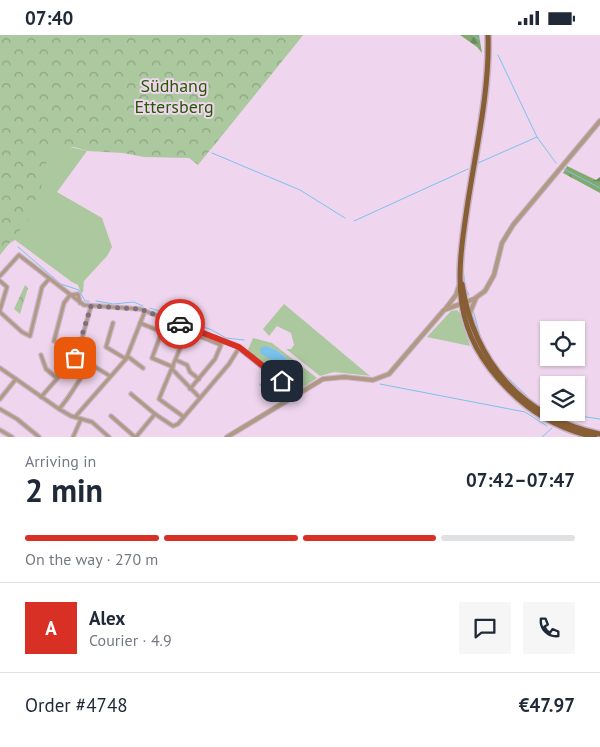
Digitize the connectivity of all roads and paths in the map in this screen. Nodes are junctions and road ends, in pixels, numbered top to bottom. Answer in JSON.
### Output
{"nodes":[{"id":1,"x":488,"y":35,"type":"edge"},
{"id":2,"x":600,"y":121,"type":"edge"},
{"id":3,"x":460,"y":254,"type":"junction"},
{"id":4,"x":0,"y":276,"type":"edge"},
{"id":5,"x":49,"y":279,"type":"junction"},
{"id":6,"x":0,"y":281,"type":"edge"},
{"id":7,"x":459,"y":286,"type":"junction"},
{"id":8,"x":70,"y":295,"type":"junction"},
{"id":9,"x":477,"y":297,"type":"junction"},
{"id":10,"x":463,"y":302,"type":"junction"},
{"id":11,"x":80,"y":303,"type":"junction"},
{"id":12,"x":91,"y":306,"type":"junction"},
{"id":13,"x":446,"y":308,"type":"junction"},
{"id":14,"x":0,"y":311,"type":"edge"},
{"id":15,"x":145,"y":311,"type":"junction"},
{"id":16,"x":469,"y":317,"type":"junction"},
{"id":17,"x":167,"y":319,"type":"junction"},
{"id":18,"x":113,"y":323,"type":"dead end"},
{"id":19,"x":140,"y":323,"type":"junction"},
{"id":20,"x":188,"y":329,"type":"junction"},
{"id":21,"x":162,"y":331,"type":"junction"},
{"id":22,"x":54,"y":341,"type":"dead end"},
{"id":23,"x":239,"y":347,"type":"junction"},
{"id":24,"x":41,"y":355,"type":"dead end"},
{"id":25,"x":77,"y":356,"type":"junction"},
{"id":26,"x":126,"y":358,"type":"junction"},
{"id":27,"x":176,"y":360,"type":"junction"},
{"id":28,"x":91,"y":365,"type":"junction"},
{"id":29,"x":0,"y":368,"type":"edge"},
{"id":30,"x":143,"y":368,"type":"dead end"},
{"id":31,"x":172,"y":368,"type":"junction"},
{"id":32,"x":110,"y":376,"type":"junction"},
{"id":33,"x":57,"y":378,"type":"junction"},
{"id":34,"x":16,"y":379,"type":"junction"},
{"id":35,"x":199,"y":379,"type":"junction"},
{"id":36,"x":190,"y":389,"type":"junction"},
{"id":37,"x":131,"y":394,"type":"dead end"},
{"id":38,"x":296,"y":394,"type":"junction"},
{"id":39,"x":41,"y":397,"type":"junction"},
{"id":40,"x":200,"y":398,"type":"junction"},
{"id":41,"x":0,"y":399,"type":"edge"},
{"id":42,"x":0,"y":409,"type":"edge"},
{"id":43,"x":59,"y":409,"type":"junction"},
{"id":44,"x":155,"y":414,"type":"junction"},
{"id":45,"x":111,"y":416,"type":"dead end"},
{"id":46,"x":75,"y":417,"type":"junction"},
{"id":47,"x":184,"y":417,"type":"junction"},
{"id":48,"x":81,"y":419,"type":"junction"},
{"id":49,"x":0,"y":430,"type":"edge"},
{"id":50,"x":600,"y":434,"type":"edge"},
{"id":51,"x":12,"y":437,"type":"edge"},
{"id":52,"x":38,"y":437,"type":"edge"},
{"id":53,"x":73,"y":437,"type":"edge"},
{"id":54,"x":109,"y":437,"type":"edge"},
{"id":55,"x":136,"y":437,"type":"edge"},
{"id":56,"x":227,"y":437,"type":"edge"},
{"id":57,"x":595,"y":437,"type":"edge"}],
"edges":[{"from":1,"to":3,"type":"main road"},
{"from":2,"to":9,"type":"street"},
{"from":3,"to":7,"type":"main road"},
{"from":3,"to":10,"type":"main road"},
{"from":4,"to":5,"type":"street"},
{"from":5,"to":8,"type":"street"},
{"from":5,"to":14,"type":"street"},
{"from":6,"to":14,"type":"street"},
{"from":7,"to":10,"type":"main road"},
{"from":7,"to":13,"type":"street"},
{"from":8,"to":11,"type":"street"},
{"from":8,"to":11,"type":"street"},
{"from":8,"to":22,"type":"street"},
{"from":9,"to":10,"type":"street"},
{"from":9,"to":16,"type":"street"},
{"from":10,"to":13,"type":"street"},
{"from":10,"to":16,"type":"main road"},
{"from":10,"to":57,"type":"main road"},
{"from":11,"to":12,"type":"street"},
{"from":12,"to":15,"type":"street"},
{"from":12,"to":25,"type":"street"},
{"from":13,"to":38,"type":"street"},
{"from":15,"to":17,"type":"street"},
{"from":15,"to":19,"type":"street"},
{"from":16,"to":50,"type":"main road"},
{"from":17,"to":20,"type":"street"},
{"from":17,"to":21,"type":"street"},
{"from":18,"to":26,"type":"street"},
{"from":19,"to":21,"type":"street"},
{"from":19,"to":26,"type":"street"},
{"from":20,"to":23,"type":"street"},
{"from":20,"to":27,"type":"street"},
{"from":20,"to":35,"type":"street"},
{"from":21,"to":31,"type":"street"},
{"from":23,"to":38,"type":"street"},
{"from":23,"to":40,"type":"street"},
{"from":24,"to":33,"type":"street"},
{"from":25,"to":28,"type":"street"},
{"from":25,"to":33,"type":"street"},
{"from":26,"to":30,"type":"street"},
{"from":26,"to":32,"type":"street"},
{"from":27,"to":31,"type":"street"},
{"from":27,"to":35,"type":"street"},
{"from":28,"to":32,"type":"street"},
{"from":28,"to":43,"type":"street"},
{"from":29,"to":34,"type":"street"},
{"from":31,"to":36,"type":"street"},
{"from":31,"to":47,"type":"street"},
{"from":32,"to":46,"type":"street"},
{"from":33,"to":39,"type":"street"},
{"from":34,"to":39,"type":"street"},
{"from":34,"to":41,"type":"street"},
{"from":35,"to":36,"type":"street"},
{"from":36,"to":40,"type":"street"},
{"from":37,"to":44,"type":"street"},
{"from":38,"to":56,"type":"street"},
{"from":39,"to":43,"type":"street"},
{"from":40,"to":47,"type":"street"},
{"from":42,"to":52,"type":"street"},
{"from":43,"to":46,"type":"street"},
{"from":44,"to":47,"type":"street"},
{"from":44,"to":55,"type":"street"},
{"from":45,"to":55,"type":"street"},
{"from":46,"to":48,"type":"street"},
{"from":48,"to":53,"type":"street"},
{"from":48,"to":54,"type":"street"},
{"from":49,"to":51,"type":"street"}]}
